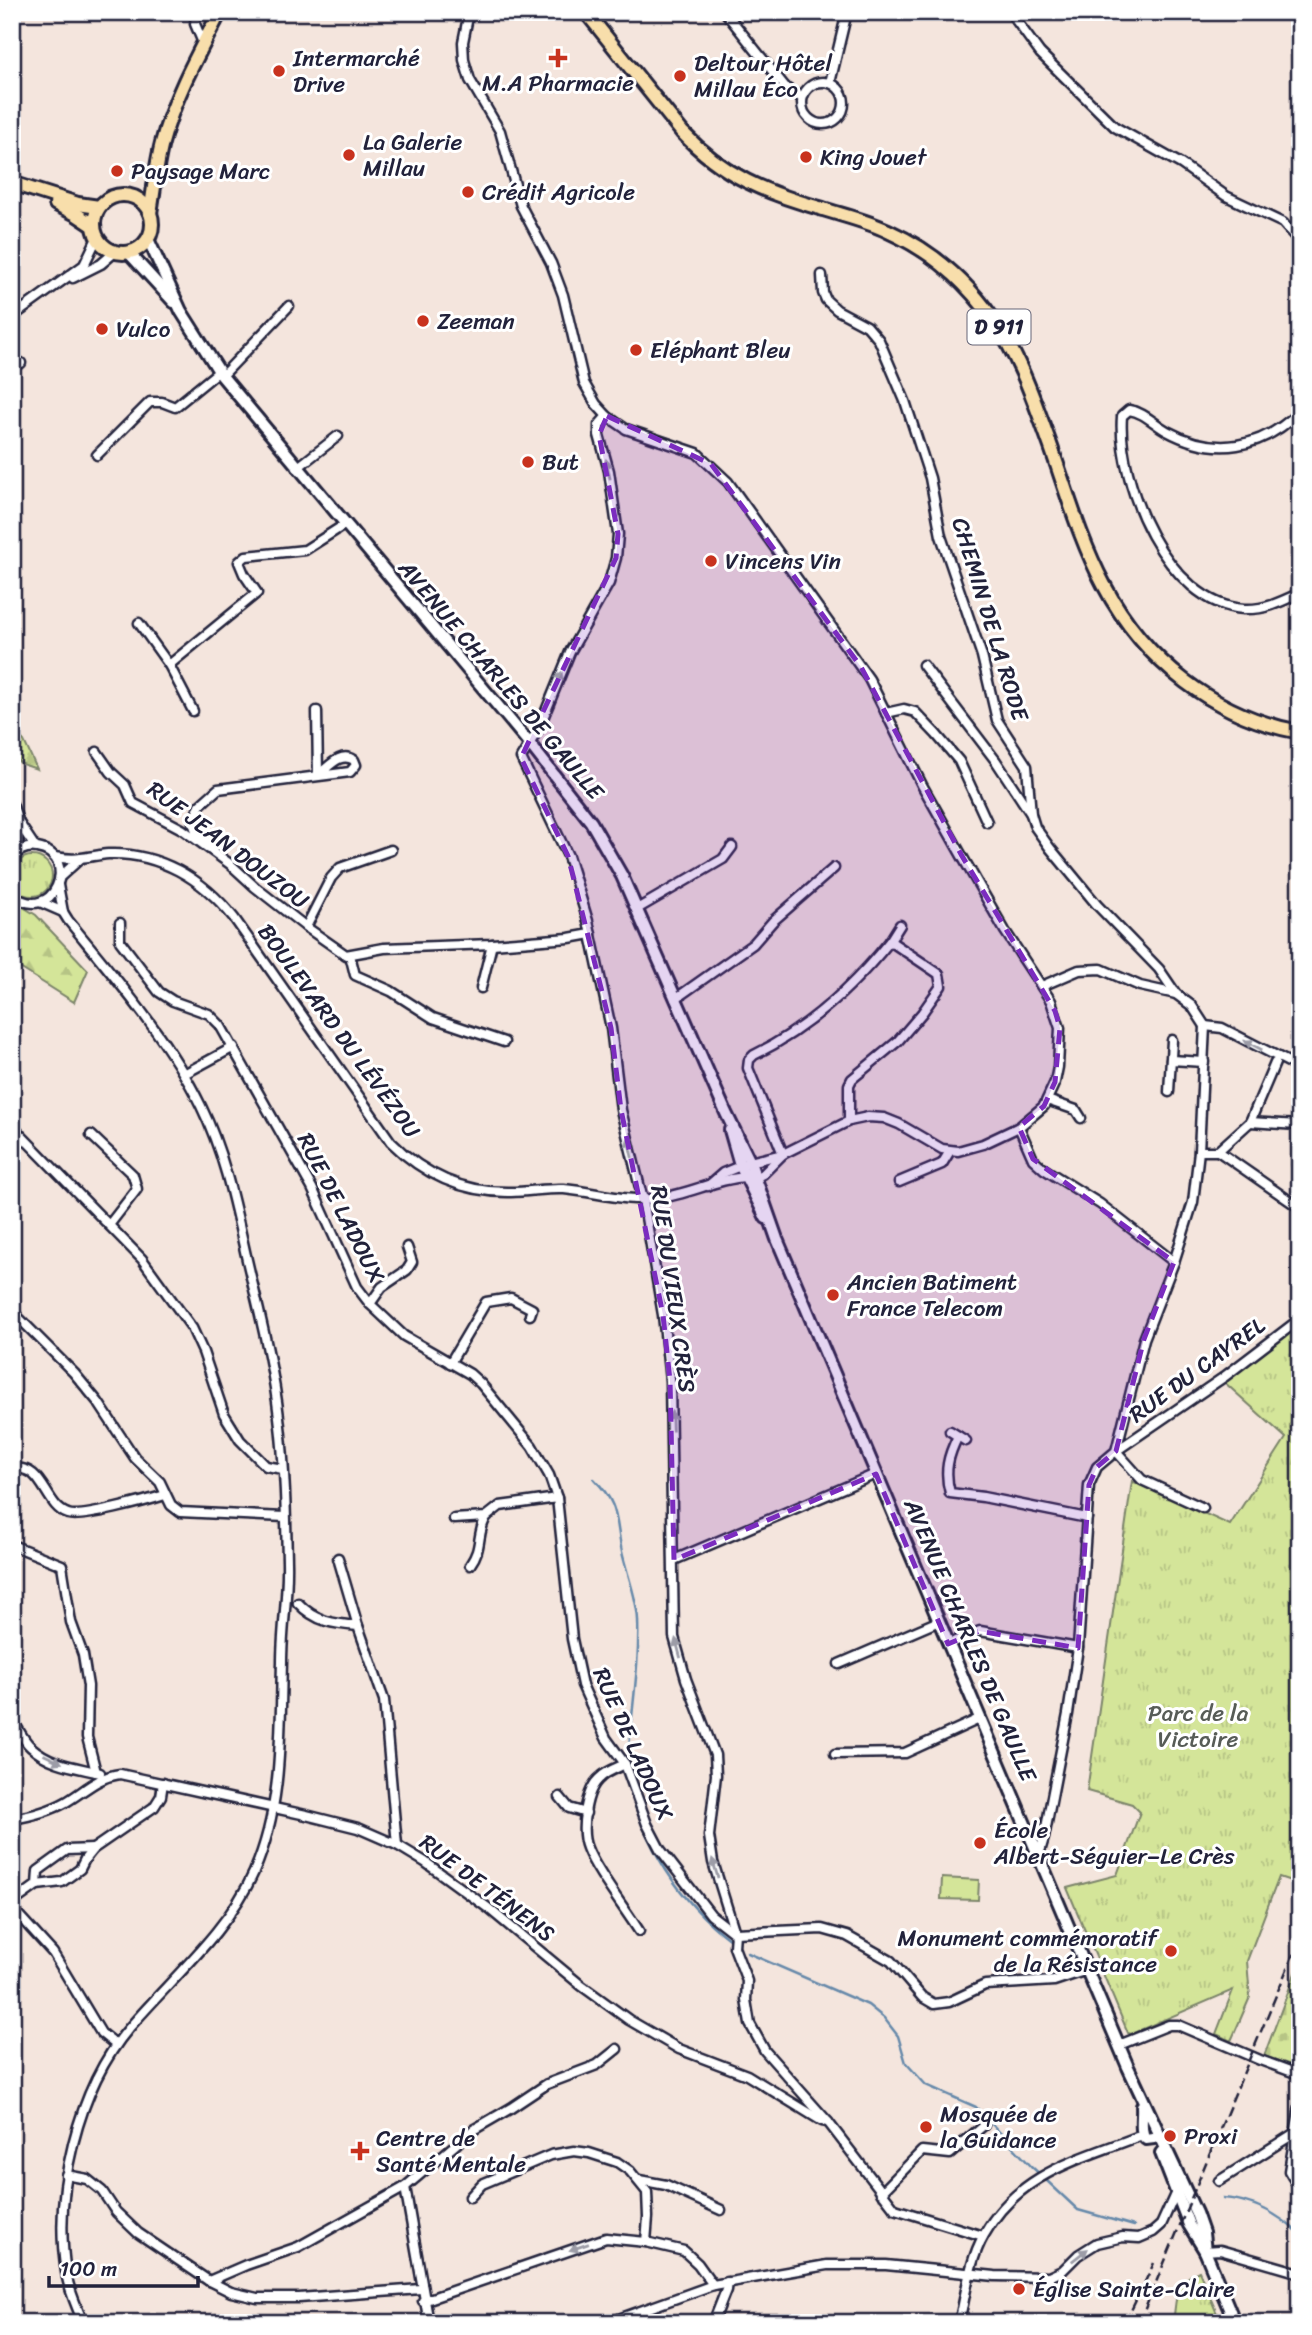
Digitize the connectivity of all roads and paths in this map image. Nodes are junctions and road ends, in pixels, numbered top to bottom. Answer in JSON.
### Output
{"nodes":[{"id":1,"x":196,"y":12,"type":"edge"},
{"id":2,"x":469,"y":12,"type":"edge"},
{"id":3,"x":724,"y":12,"type":"edge"},
{"id":4,"x":847,"y":12,"type":"edge"},
{"id":5,"x":1010,"y":12,"type":"edge"},
{"id":6,"x":587,"y":13,"type":"edge"},
{"id":7,"x":217,"y":18,"type":"edge"},
{"id":8,"x":203,"y":43,"type":"junction"},
{"id":9,"x":831,"y":83,"type":"junction"},
{"id":10,"x":802,"y":98,"type":"junction"},
{"id":11,"x":157,"y":163,"type":"junction"},
{"id":12,"x":12,"y":183,"type":"edge"},
{"id":13,"x":12,"y":191,"type":"edge"},
{"id":14,"x":133,"y":197,"type":"junction"},
{"id":15,"x":100,"y":207,"type":"junction"},
{"id":16,"x":150,"y":213,"type":"junction"},
{"id":17,"x":95,"y":232,"type":"junction"},
{"id":18,"x":148,"y":239,"type":"junction"},
{"id":19,"x":1300,"y":242,"type":"edge"},
{"id":20,"x":122,"y":253,"type":"junction"},
{"id":21,"x":822,"y":275,"type":"dead end"},
{"id":22,"x":52,"y":289,"type":"junction"},
{"id":23,"x":289,"y":306,"type":"dead end"},
{"id":24,"x":181,"y":311,"type":"junction"},
{"id":25,"x":12,"y":317,"type":"edge"},
{"id":26,"x":220,"y":374,"type":"junction"},
{"id":27,"x":1300,"y":411,"type":"edge"},
{"id":28,"x":607,"y":416,"type":"junction"},
{"id":29,"x":338,"y":436,"type":"dead end"},
{"id":30,"x":97,"y":455,"type":"dead end"},
{"id":31,"x":297,"y":468,"type":"junction"},
{"id":32,"x":344,"y":525,"type":"junction"},
{"id":33,"x":1300,"y":593,"type":"edge"},
{"id":34,"x":139,"y":623,"type":"dead end"},
{"id":35,"x":169,"y":665,"type":"junction"},
{"id":36,"x":923,"y":665,"type":"dead end"},
{"id":37,"x":193,"y":711,"type":"dead end"},
{"id":38,"x":317,"y":711,"type":"dead end"},
{"id":39,"x":886,"y":713,"type":"junction"},
{"id":40,"x":1300,"y":732,"type":"edge"},
{"id":41,"x":529,"y":743,"type":"junction"},
{"id":42,"x":97,"y":752,"type":"dead end"},
{"id":43,"x":12,"y":804,"type":"edge"},
{"id":44,"x":1031,"y":814,"type":"junction"},
{"id":45,"x":987,"y":822,"type":"dead end"},
{"id":46,"x":19,"y":823,"type":"junction"},
{"id":47,"x":35,"y":847,"type":"junction"},
{"id":48,"x":732,"y":847,"type":"dead end"},
{"id":49,"x":391,"y":850,"type":"dead end"},
{"id":50,"x":14,"y":854,"type":"edge"},
{"id":51,"x":54,"y":857,"type":"junction"},
{"id":52,"x":80,"y":859,"type":"junction"},
{"id":53,"x":230,"y":864,"type":"junction"},
{"id":54,"x":834,"y":868,"type":"dead end"},
{"id":55,"x":59,"y":881,"type":"junction"},
{"id":56,"x":12,"y":894,"type":"edge"},
{"id":57,"x":40,"y":902,"type":"junction"},
{"id":58,"x":637,"y":909,"type":"junction"},
{"id":59,"x":63,"y":912,"type":"junction"},
{"id":60,"x":120,"y":923,"type":"dead end"},
{"id":61,"x":900,"y":925,"type":"dead end"},
{"id":62,"x":306,"y":927,"type":"junction"},
{"id":63,"x":590,"y":934,"type":"junction"},
{"id":64,"x":890,"y":941,"type":"junction"},
{"id":65,"x":492,"y":944,"type":"junction"},
{"id":66,"x":350,"y":955,"type":"junction"},
{"id":67,"x":1042,"y":986,"type":"junction"},
{"id":68,"x":481,"y":988,"type":"dead end"},
{"id":69,"x":1176,"y":994,"type":"junction"},
{"id":70,"x":676,"y":999,"type":"junction"},
{"id":71,"x":1205,"y":1026,"type":"junction"},
{"id":72,"x":1172,"y":1040,"type":"dead end"},
{"id":73,"x":504,"y":1042,"type":"dead end"},
{"id":74,"x":234,"y":1047,"type":"junction"},
{"id":75,"x":1171,"y":1060,"type":"junction"},
{"id":76,"x":1204,"y":1062,"type":"junction"},
{"id":77,"x":1275,"y":1063,"type":"dead end"},
{"id":78,"x":1300,"y":1068,"type":"edge"},
{"id":79,"x":184,"y":1074,"type":"junction"},
{"id":80,"x":1169,"y":1092,"type":"dead end"},
{"id":81,"x":1048,"y":1100,"type":"junction"},
{"id":82,"x":726,"y":1114,"type":"junction"},
{"id":83,"x":1081,"y":1118,"type":"dead end"},
{"id":84,"x":849,"y":1121,"type":"junction"},
{"id":85,"x":1250,"y":1122,"type":"junction"},
{"id":86,"x":1299,"y":1123,"type":"edge"},
{"id":87,"x":12,"y":1126,"type":"edge"},
{"id":88,"x":1019,"y":1127,"type":"junction"},
{"id":89,"x":91,"y":1135,"type":"dead end"},
{"id":90,"x":950,"y":1150,"type":"junction"},
{"id":91,"x":1199,"y":1151,"type":"junction"},
{"id":92,"x":1218,"y":1151,"type":"junction"},
{"id":93,"x":783,"y":1154,"type":"junction"},
{"id":94,"x":746,"y":1164,"type":"junction"},
{"id":95,"x":1297,"y":1165,"type":"dead end"},
{"id":96,"x":751,"y":1177,"type":"junction"},
{"id":97,"x":899,"y":1182,"type":"dead end"},
{"id":98,"x":708,"y":1186,"type":"junction"},
{"id":99,"x":643,"y":1200,"type":"junction"},
{"id":100,"x":1300,"y":1208,"type":"edge"},
{"id":101,"x":109,"y":1225,"type":"junction"},
{"id":102,"x":777,"y":1239,"type":"junction"},
{"id":103,"x":407,"y":1247,"type":"dead end"},
{"id":104,"x":1174,"y":1262,"type":"junction"},
{"id":105,"x":370,"y":1304,"type":"junction"},
{"id":106,"x":12,"y":1311,"type":"edge"},
{"id":107,"x":530,"y":1315,"type":"dead end"},
{"id":108,"x":1300,"y":1319,"type":"edge"},
{"id":109,"x":450,"y":1363,"type":"junction"},
{"id":110,"x":966,"y":1441,"type":"dead end"},
{"id":111,"x":1116,"y":1451,"type":"junction"},
{"id":112,"x":12,"y":1469,"type":"edge"},
{"id":113,"x":283,"y":1469,"type":"junction"},
{"id":114,"x":876,"y":1474,"type":"junction"},
{"id":115,"x":164,"y":1495,"type":"junction"},
{"id":116,"x":557,"y":1498,"type":"junction"},
{"id":117,"x":1203,"y":1508,"type":"dead end"},
{"id":118,"x":285,"y":1517,"type":"junction"},
{"id":119,"x":486,"y":1517,"type":"junction"},
{"id":120,"x":1087,"y":1518,"type":"junction"},
{"id":121,"x":454,"y":1519,"type":"dead end"},
{"id":122,"x":12,"y":1545,"type":"edge"},
{"id":123,"x":338,"y":1558,"type":"dead end"},
{"id":124,"x":674,"y":1560,"type":"junction"},
{"id":125,"x":470,"y":1565,"type":"dead end"},
{"id":126,"x":298,"y":1604,"type":"dead end"},
{"id":127,"x":939,"y":1621,"type":"junction"},
{"id":128,"x":358,"y":1626,"type":"junction"},
{"id":129,"x":948,"y":1644,"type":"junction"},
{"id":130,"x":1078,"y":1648,"type":"junction"},
{"id":131,"x":839,"y":1664,"type":"dead end"},
{"id":132,"x":979,"y":1718,"type":"junction"},
{"id":133,"x":12,"y":1719,"type":"edge"},
{"id":134,"x":835,"y":1754,"type":"dead end"},
{"id":135,"x":625,"y":1764,"type":"junction"},
{"id":136,"x":96,"y":1772,"type":"junction"},
{"id":137,"x":110,"y":1775,"type":"junction"},
{"id":138,"x":163,"y":1783,"type":"junction"},
{"id":139,"x":560,"y":1797,"type":"dead end"},
{"id":140,"x":274,"y":1808,"type":"junction"},
{"id":141,"x":586,"y":1813,"type":"junction"},
{"id":142,"x":12,"y":1819,"type":"edge"},
{"id":143,"x":397,"y":1845,"type":"junction"},
{"id":144,"x":93,"y":1849,"type":"junction"},
{"id":145,"x":1039,"y":1855,"type":"junction"},
{"id":146,"x":37,"y":1885,"type":"junction"},
{"id":147,"x":12,"y":1906,"type":"edge"},
{"id":148,"x":639,"y":1931,"type":"dead end"},
{"id":149,"x":735,"y":1933,"type":"junction"},
{"id":150,"x":1087,"y":1970,"type":"junction"},
{"id":151,"x":116,"y":2045,"type":"junction"},
{"id":152,"x":1119,"y":2045,"type":"junction"},
{"id":153,"x":617,"y":2049,"type":"dead end"},
{"id":154,"x":1300,"y":2077,"type":"edge"},
{"id":155,"x":1300,"y":2105,"type":"edge"},
{"id":156,"x":828,"y":2122,"type":"junction"},
{"id":157,"x":984,"y":2125,"type":"dead end"},
{"id":158,"x":1150,"y":2130,"type":"junction"},
{"id":159,"x":1295,"y":2133,"type":"junction"},
{"id":160,"x":66,"y":2175,"type":"junction"},
{"id":161,"x":639,"y":2180,"type":"junction"},
{"id":162,"x":1219,"y":2181,"type":"dead end"},
{"id":163,"x":1300,"y":2183,"type":"edge"},
{"id":164,"x":405,"y":2187,"type":"junction"},
{"id":165,"x":1176,"y":2192,"type":"junction"},
{"id":166,"x":881,"y":2193,"type":"junction"},
{"id":167,"x":470,"y":2197,"type":"dead end"},
{"id":168,"x":721,"y":2210,"type":"dead end"},
{"id":169,"x":984,"y":2236,"type":"junction"},
{"id":170,"x":646,"y":2242,"type":"junction"},
{"id":171,"x":1205,"y":2251,"type":"junction"},
{"id":172,"x":971,"y":2273,"type":"junction"},
{"id":173,"x":1300,"y":2273,"type":"edge"},
{"id":174,"x":209,"y":2281,"type":"junction"},
{"id":175,"x":727,"y":2282,"type":"junction"},
{"id":176,"x":713,"y":2285,"type":"junction"},
{"id":177,"x":421,"y":2289,"type":"junction"},
{"id":178,"x":423,"y":2301,"type":"junction"},
{"id":179,"x":83,"y":2323,"type":"edge"},
{"id":180,"x":429,"y":2323,"type":"edge"},
{"id":181,"x":607,"y":2323,"type":"edge"},
{"id":182,"x":713,"y":2323,"type":"edge"},
{"id":183,"x":959,"y":2323,"type":"edge"},
{"id":184,"x":1236,"y":2323,"type":"edge"}],
"edges":[{"from":1,"to":8,"type":"street"},
{"from":2,"to":28,"type":"street"},
{"from":3,"to":10,"type":"street"},
{"from":4,"to":9,"type":"street"},
{"from":5,"to":19,"type":"street"},
{"from":6,"to":40,"type":"main road","number":"D 911"},
{"from":7,"to":8,"type":"main road"},
{"from":8,"to":11,"type":"main road"},
{"from":9,"to":10,"type":"street"},
{"from":9,"to":10,"type":"street"},
{"from":11,"to":14,"type":"main road"},
{"from":11,"to":16,"type":"main road"},
{"from":12,"to":15,"type":"main road"},
{"from":13,"to":17,"type":"main road"},
{"from":14,"to":15,"type":"main road"},
{"from":14,"to":16,"type":"main road"},
{"from":15,"to":17,"type":"main road"},
{"from":16,"to":18,"type":"main road"},
{"from":17,"to":20,"type":"main road"},
{"from":17,"to":22,"type":"street"},
{"from":18,"to":20,"type":"main road"},
{"from":18,"to":24,"type":"main road"},
{"from":20,"to":22,"type":"street"},
{"from":20,"to":24,"type":"main road"},
{"from":21,"to":44,"type":"street","name":"CHEMIN DE LA RODE"},
{"from":22,"to":25,"type":"street"},
{"from":23,"to":26,"type":"street"},
{"from":24,"to":26,"type":"main road","name":"AVENUE CHARLES DE GAULLE"},
{"from":26,"to":30,"type":"street"},
{"from":26,"to":31,"type":"main road","name":"AVENUE CHARLES DE GAULLE"},
{"from":27,"to":33,"type":"street"},
{"from":28,"to":39,"type":"street"},
{"from":41,"to":28,"type":"street","one_way":true},
{"from":29,"to":31,"type":"street"},
{"from":31,"to":32,"type":"main road","name":"AVENUE CHARLES DE GAULLE"},
{"from":32,"to":35,"type":"street"},
{"from":32,"to":41,"type":"main road","name":"AVENUE CHARLES DE GAULLE"},
{"from":34,"to":35,"type":"street"},
{"from":35,"to":37,"type":"street"},
{"from":36,"to":44,"type":"street"},
{"from":38,"to":53,"type":"street"},
{"from":39,"to":45,"type":"street"},
{"from":39,"to":67,"type":"street"},
{"from":41,"to":58,"type":"main road","name":"AVENUE CHARLES DE GAULLE"},
{"from":41,"to":63,"type":"street","name":"RUE DU VIEUX CRÈS"},
{"from":42,"to":53,"type":"street","name":"RUE JEAN DOUZOU"},
{"from":43,"to":46,"type":"street"},
{"from":44,"to":69,"type":"street","name":"CHEMIN DE LA RODE"},
{"from":46,"to":47,"type":"street"},
{"from":46,"to":50,"type":"street"},
{"from":47,"to":50,"type":"street"},
{"from":47,"to":51,"type":"street"},
{"from":48,"to":58,"type":"street"},
{"from":49,"to":62,"type":"street"},
{"from":51,"to":52,"type":"street","name":"BOULEVARD DU LÉVÉZOU"},
{"from":51,"to":55,"type":"street"},
{"from":52,"to":55,"type":"street"},
{"from":52,"to":99,"type":"street","name":"BOULEVARD DU LÉVÉZOU"},
{"from":53,"to":62,"type":"street","name":"RUE JEAN DOUZOU"},
{"from":54,"to":70,"type":"street"},
{"from":55,"to":57,"type":"street"},
{"from":55,"to":59,"type":"street"},
{"from":56,"to":57,"type":"street"},
{"from":57,"to":59,"type":"street"},
{"from":58,"to":70,"type":"main road","name":"AVENUE CHARLES DE GAULLE"},
{"from":59,"to":79,"type":"street"},
{"from":60,"to":74,"type":"street","name":"RUE DE LADOUX"},
{"from":61,"to":64,"type":"street"},
{"from":62,"to":66,"type":"street","name":"RUE JEAN DOUZOU"},
{"from":63,"to":65,"type":"street"},
{"from":99,"to":63,"type":"street","name":"RUE DU VIEUX CRÈS","one_way":true},
{"from":64,"to":84,"type":"street"},
{"from":64,"to":93,"type":"street"},
{"from":65,"to":66,"type":"street"},
{"from":65,"to":68,"type":"street"},
{"from":66,"to":73,"type":"street","name":"RUE JEAN DOUZOU"},
{"from":67,"to":69,"type":"street"},
{"from":67,"to":81,"type":"street"},
{"from":69,"to":71,"type":"street","name":"CHEMIN DE LA RODE"},
{"from":70,"to":82,"type":"main road","name":"AVENUE CHARLES DE GAULLE"},
{"from":71,"to":76,"type":"street"},
{"from":78,"to":71,"type":"street","one_way":true},
{"from":72,"to":75,"type":"street"},
{"from":74,"to":79,"type":"street"},
{"from":74,"to":105,"type":"street","name":"RUE DE LADOUX"},
{"from":75,"to":76,"type":"street"},
{"from":75,"to":80,"type":"street"},
{"from":76,"to":91,"type":"street"},
{"from":77,"to":85,"type":"street"},
{"from":79,"to":113,"type":"street"},
{"from":81,"to":83,"type":"street"},
{"from":81,"to":88,"type":"street"},
{"from":82,"to":94,"type":"main road","name":"AVENUE CHARLES DE GAULLE"},
{"from":82,"to":94,"type":"main road","name":"AVENUE CHARLES DE GAULLE"},
{"from":84,"to":90,"type":"street"},
{"from":84,"to":93,"type":"street"},
{"from":85,"to":86,"type":"street"},
{"from":85,"to":92,"type":"street"},
{"from":86,"to":95,"type":"street"},
{"from":87,"to":101,"type":"street"},
{"from":88,"to":90,"type":"street"},
{"from":88,"to":104,"type":"street"},
{"from":89,"to":101,"type":"street"},
{"from":90,"to":97,"type":"street"},
{"from":91,"to":92,"type":"street"},
{"from":91,"to":104,"type":"street"},
{"from":92,"to":100,"type":"street"},
{"from":93,"to":94,"type":"street","name":"BOULEVARD DU LÉVÉZOU"},
{"from":93,"to":96,"type":"street"},
{"from":94,"to":96,"type":"main road","name":"AVENUE CHARLES DE GAULLE"},
{"from":94,"to":98,"type":"street","name":"BOULEVARD DU LÉVÉZOU"},
{"from":96,"to":98,"type":"street","name":"BOULEVARD DU LÉVÉZOU"},
{"from":96,"to":102,"type":"main road","name":"AVENUE CHARLES DE GAULLE"},
{"from":96,"to":102,"type":"main road","name":"AVENUE CHARLES DE GAULLE"},
{"from":98,"to":99,"type":"street","name":"BOULEVARD DU LÉVÉZOU"},
{"from":124,"to":99,"type":"street","name":"RUE DU VIEUX CRÈS","one_way":true},
{"from":101,"to":113,"type":"street"},
{"from":102,"to":114,"type":"main road","name":"AVENUE CHARLES DE GAULLE"},
{"from":103,"to":105,"type":"street"},
{"from":104,"to":111,"type":"street"},
{"from":105,"to":109,"type":"street","name":"RUE DE LADOUX"},
{"from":106,"to":115,"type":"street"},
{"from":107,"to":109,"type":"street"},
{"from":108,"to":111,"type":"street","name":"RUE DU CAYREL"},
{"from":109,"to":116,"type":"street","name":"RUE DE LADOUX"},
{"from":110,"to":120,"type":"street"},
{"from":111,"to":117,"type":"street"},
{"from":111,"to":120,"type":"street","name":"RUE DU CAYREL"},
{"from":112,"to":115,"type":"street"},
{"from":113,"to":118,"type":"street"},
{"from":114,"to":124,"type":"street"},
{"from":114,"to":127,"type":"main road","name":"AVENUE CHARLES DE GAULLE"},
{"from":115,"to":118,"type":"street"},
{"from":116,"to":119,"type":"street"},
{"from":116,"to":135,"type":"street","name":"RUE DE LADOUX"},
{"from":118,"to":140,"type":"street"},
{"from":119,"to":121,"type":"street"},
{"from":119,"to":125,"type":"street"},
{"from":120,"to":130,"type":"street","name":"RUE DU CAYREL"},
{"from":122,"to":136,"type":"street"},
{"from":123,"to":128,"type":"street"},
{"from":149,"to":124,"type":"street","name":"RUE DU VIEUX CRÈS","one_way":true},
{"from":126,"to":128,"type":"street"},
{"from":127,"to":129,"type":"main road","name":"AVENUE CHARLES DE GAULLE"},
{"from":127,"to":131,"type":"street"},
{"from":128,"to":143,"type":"street"},
{"from":129,"to":130,"type":"street"},
{"from":129,"to":132,"type":"main road","name":"AVENUE CHARLES DE GAULLE"},
{"from":130,"to":145,"type":"street","name":"RUE DU CAYREL"},
{"from":132,"to":134,"type":"street"},
{"from":132,"to":145,"type":"main road","name":"AVENUE CHARLES DE GAULLE"},
{"from":133,"to":136,"type":"street","name":"RUE DE TÉNENS","one_way":true},
{"from":135,"to":141,"type":"street"},
{"from":135,"to":149,"type":"street","name":"RUE DE LADOUX"},
{"from":136,"to":137,"type":"street","name":"RUE DE TÉNENS"},
{"from":137,"to":138,"type":"street","name":"RUE DE TÉNENS"},
{"from":137,"to":142,"type":"street"},
{"from":138,"to":140,"type":"street","name":"RUE DE TÉNENS"},
{"from":138,"to":144,"type":"street"},
{"from":139,"to":141,"type":"street"},
{"from":140,"to":143,"type":"street","name":"RUE DE TÉNENS"},
{"from":140,"to":151,"type":"street"},
{"from":141,"to":148,"type":"street"},
{"from":143,"to":156,"type":"street","name":"RUE DE TÉNENS"},
{"from":144,"to":146,"type":"street"},
{"from":144,"to":146,"type":"street"},
{"from":145,"to":150,"type":"main road","name":"AVENUE CHARLES DE GAULLE"},
{"from":146,"to":147,"type":"street"},
{"from":147,"to":151,"type":"street"},
{"from":149,"to":150,"type":"street"},
{"from":149,"to":156,"type":"street","name":"RUE DU VIEUX CRÈS"},
{"from":150,"to":152,"type":"main road","name":"AVENUE CHARLES DE GAULLE"},
{"from":151,"to":160,"type":"street"},
{"from":152,"to":154,"type":"street"},
{"from":152,"to":158,"type":"main road","name":"AVENUE CHARLES DE GAULLE"},
{"from":153,"to":164,"type":"street"},
{"from":155,"to":159,"type":"street"},
{"from":156,"to":166,"type":"street","name":"RUE DU VIEUX CRÈS"},
{"from":157,"to":166,"type":"street"},
{"from":158,"to":165,"type":"main road","name":"AVENUE CHARLES DE GAULLE"},
{"from":158,"to":169,"type":"street"},
{"from":158,"to":171,"type":"main road"},
{"from":159,"to":162,"type":"street"},
{"from":159,"to":163,"type":"street"},
{"from":160,"to":174,"type":"street"},
{"from":160,"to":179,"type":"street"},
{"from":161,"to":167,"type":"street"},
{"from":161,"to":168,"type":"street"},
{"from":161,"to":170,"type":"street"},
{"from":164,"to":174,"type":"street"},
{"from":164,"to":177,"type":"street"},
{"from":165,"to":171,"type":"main road","name":"AVENUE CHARLES DE GAULLE"},
{"from":172,"to":165,"type":"street","one_way":true},
{"from":166,"to":169,"type":"street","name":"RUE DU VIEUX CRÈS"},
{"from":169,"to":172,"type":"street"},
{"from":170,"to":176,"type":"street"},
{"from":170,"to":178,"type":"street","one_way":true},
{"from":171,"to":173,"type":"street"},
{"from":171,"to":184,"type":"main road"},
{"from":172,"to":175,"type":"street"},
{"from":172,"to":183,"type":"street"},
{"from":174,"to":177,"type":"street"},
{"from":175,"to":176,"type":"street"},
{"from":175,"to":182,"type":"street"},
{"from":176,"to":181,"type":"street"},
{"from":177,"to":178,"type":"street"},
{"from":178,"to":180,"type":"street"}]}
